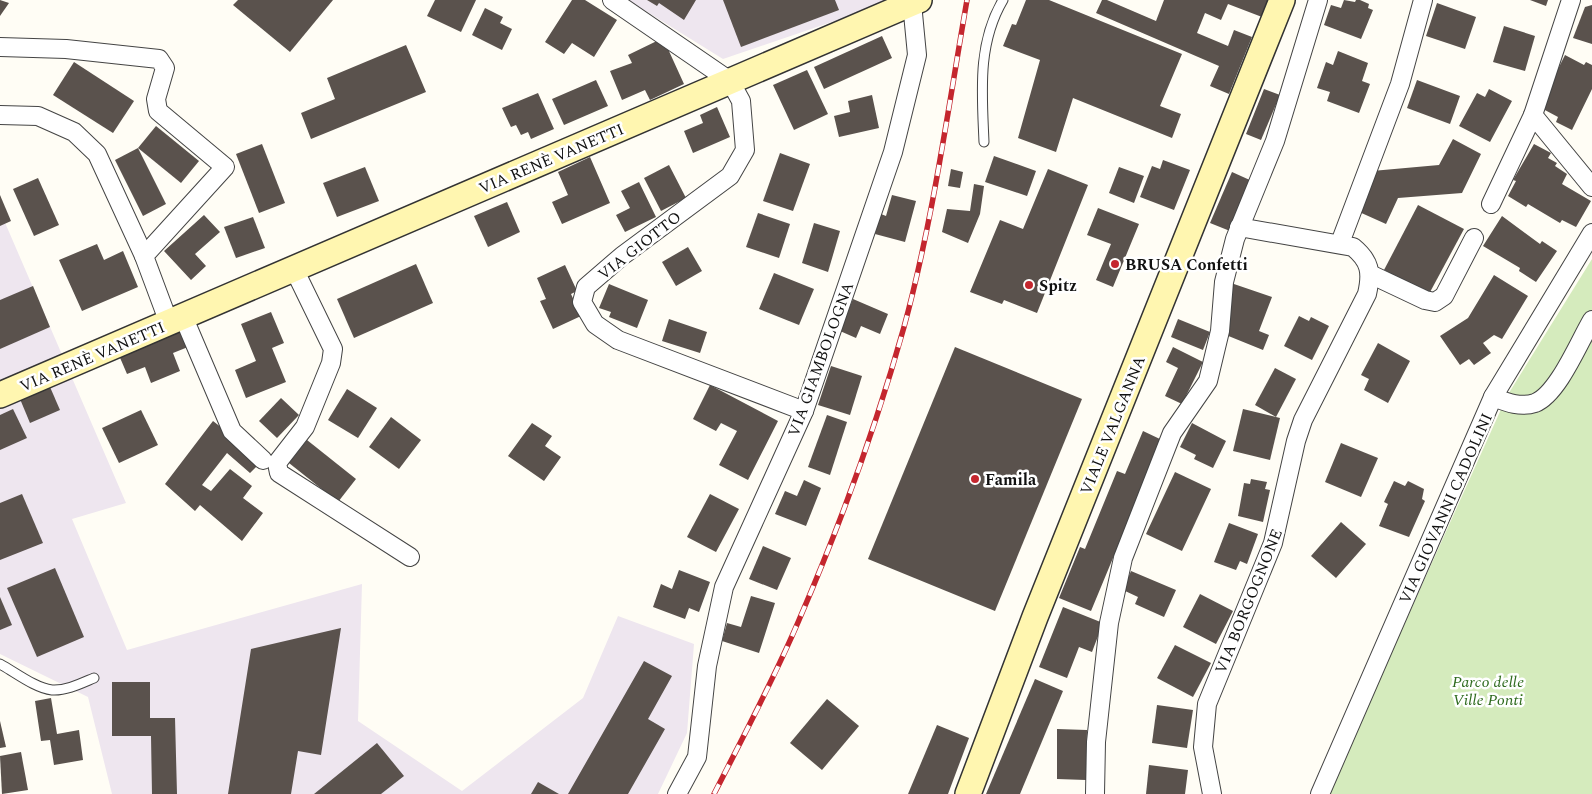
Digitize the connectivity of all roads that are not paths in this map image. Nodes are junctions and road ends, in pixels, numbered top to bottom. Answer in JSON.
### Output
{"nodes":[{"id":1,"x":612,"y":0,"type":"edge"},
{"id":2,"x":1003,"y":0,"type":"edge"},
{"id":3,"x":1282,"y":0,"type":"edge"},
{"id":4,"x":1318,"y":0,"type":"edge"},
{"id":5,"x":1423,"y":0,"type":"edge"},
{"id":6,"x":1571,"y":0,"type":"edge"},
{"id":7,"x":913,"y":1,"type":"edge"},
{"id":8,"x":0,"y":47,"type":"edge"},
{"id":9,"x":730,"y":81,"type":"junction"},
{"id":10,"x":0,"y":114,"type":"edge"},
{"id":11,"x":1533,"y":115,"type":"junction"},
{"id":12,"x":984,"y":142,"type":"dead end"},
{"id":13,"x":1592,"y":187,"type":"edge"},
{"id":14,"x":1490,"y":204,"type":"dead end"},
{"id":15,"x":1239,"y":226,"type":"junction"},
{"id":16,"x":1592,"y":233,"type":"edge"},
{"id":17,"x":1474,"y":238,"type":"dead end"},
{"id":18,"x":1340,"y":243,"type":"junction"},
{"id":19,"x":144,"y":256,"type":"junction"},
{"id":20,"x":294,"y":269,"type":"junction"},
{"id":21,"x":1370,"y":274,"type":"junction"},
{"id":22,"x":176,"y":319,"type":"junction"},
{"id":23,"x":1592,"y":320,"type":"edge"},
{"id":24,"x":0,"y":395,"type":"edge"},
{"id":25,"x":1493,"y":396,"type":"junction"},
{"id":26,"x":804,"y":411,"type":"junction"},
{"id":27,"x":263,"y":460,"type":"dead end"},
{"id":28,"x":410,"y":557,"type":"dead end"},
{"id":29,"x":0,"y":664,"type":"edge"},
{"id":30,"x":94,"y":678,"type":"dead end"},
{"id":31,"x":677,"y":794,"type":"edge"},
{"id":32,"x":968,"y":794,"type":"edge"},
{"id":33,"x":1096,"y":794,"type":"edge"},
{"id":34,"x":1212,"y":794,"type":"edge"},
{"id":35,"x":1320,"y":794,"type":"edge"}],
"edges":[{"from":1,"to":9,"type":"street"},
{"from":2,"to":12,"type":"lane"},
{"from":3,"to":32,"type":"street","name":"VIALE VALGANNA"},
{"from":4,"to":15,"type":"street"},
{"from":5,"to":18,"type":"street"},
{"from":6,"to":11,"type":"street"},
{"from":7,"to":9,"type":"street","name":"VIA RENÈ VANETTI"},
{"from":7,"to":26,"type":"street","name":"VIA GIAMBOLOGNA"},
{"from":8,"to":19,"type":"street"},
{"from":9,"to":20,"type":"street","name":"VIA RENÈ VANETTI"},
{"from":9,"to":26,"type":"street","name":"VIA GIOTTO"},
{"from":10,"to":19,"type":"street"},
{"from":11,"to":13,"type":"street"},
{"from":11,"to":14,"type":"street"},
{"from":15,"to":18,"type":"street"},
{"from":15,"to":33,"type":"street"},
{"from":16,"to":25,"type":"street","name":"VIA GIOVANNI CADOLINI"},
{"from":17,"to":21,"type":"street"},
{"from":18,"to":21,"type":"street"},
{"from":19,"to":22,"type":"street"},
{"from":20,"to":22,"type":"street","name":"VIA RENÈ VANETTI"},
{"from":20,"to":28,"type":"street"},
{"from":21,"to":34,"type":"street","name":"VIA BORGOGNONE"},
{"from":22,"to":24,"type":"street","name":"VIA RENÈ VANETTI"},
{"from":22,"to":27,"type":"street","name":"VIA RENÈ VANETTI"},
{"from":23,"to":25,"type":"street"},
{"from":25,"to":35,"type":"street","name":"VIA GIOVANNI CADOLINI"},
{"from":26,"to":31,"type":"street","name":"VIA GIAMBOLOGNA"},
{"from":29,"to":30,"type":"lane"}]}
